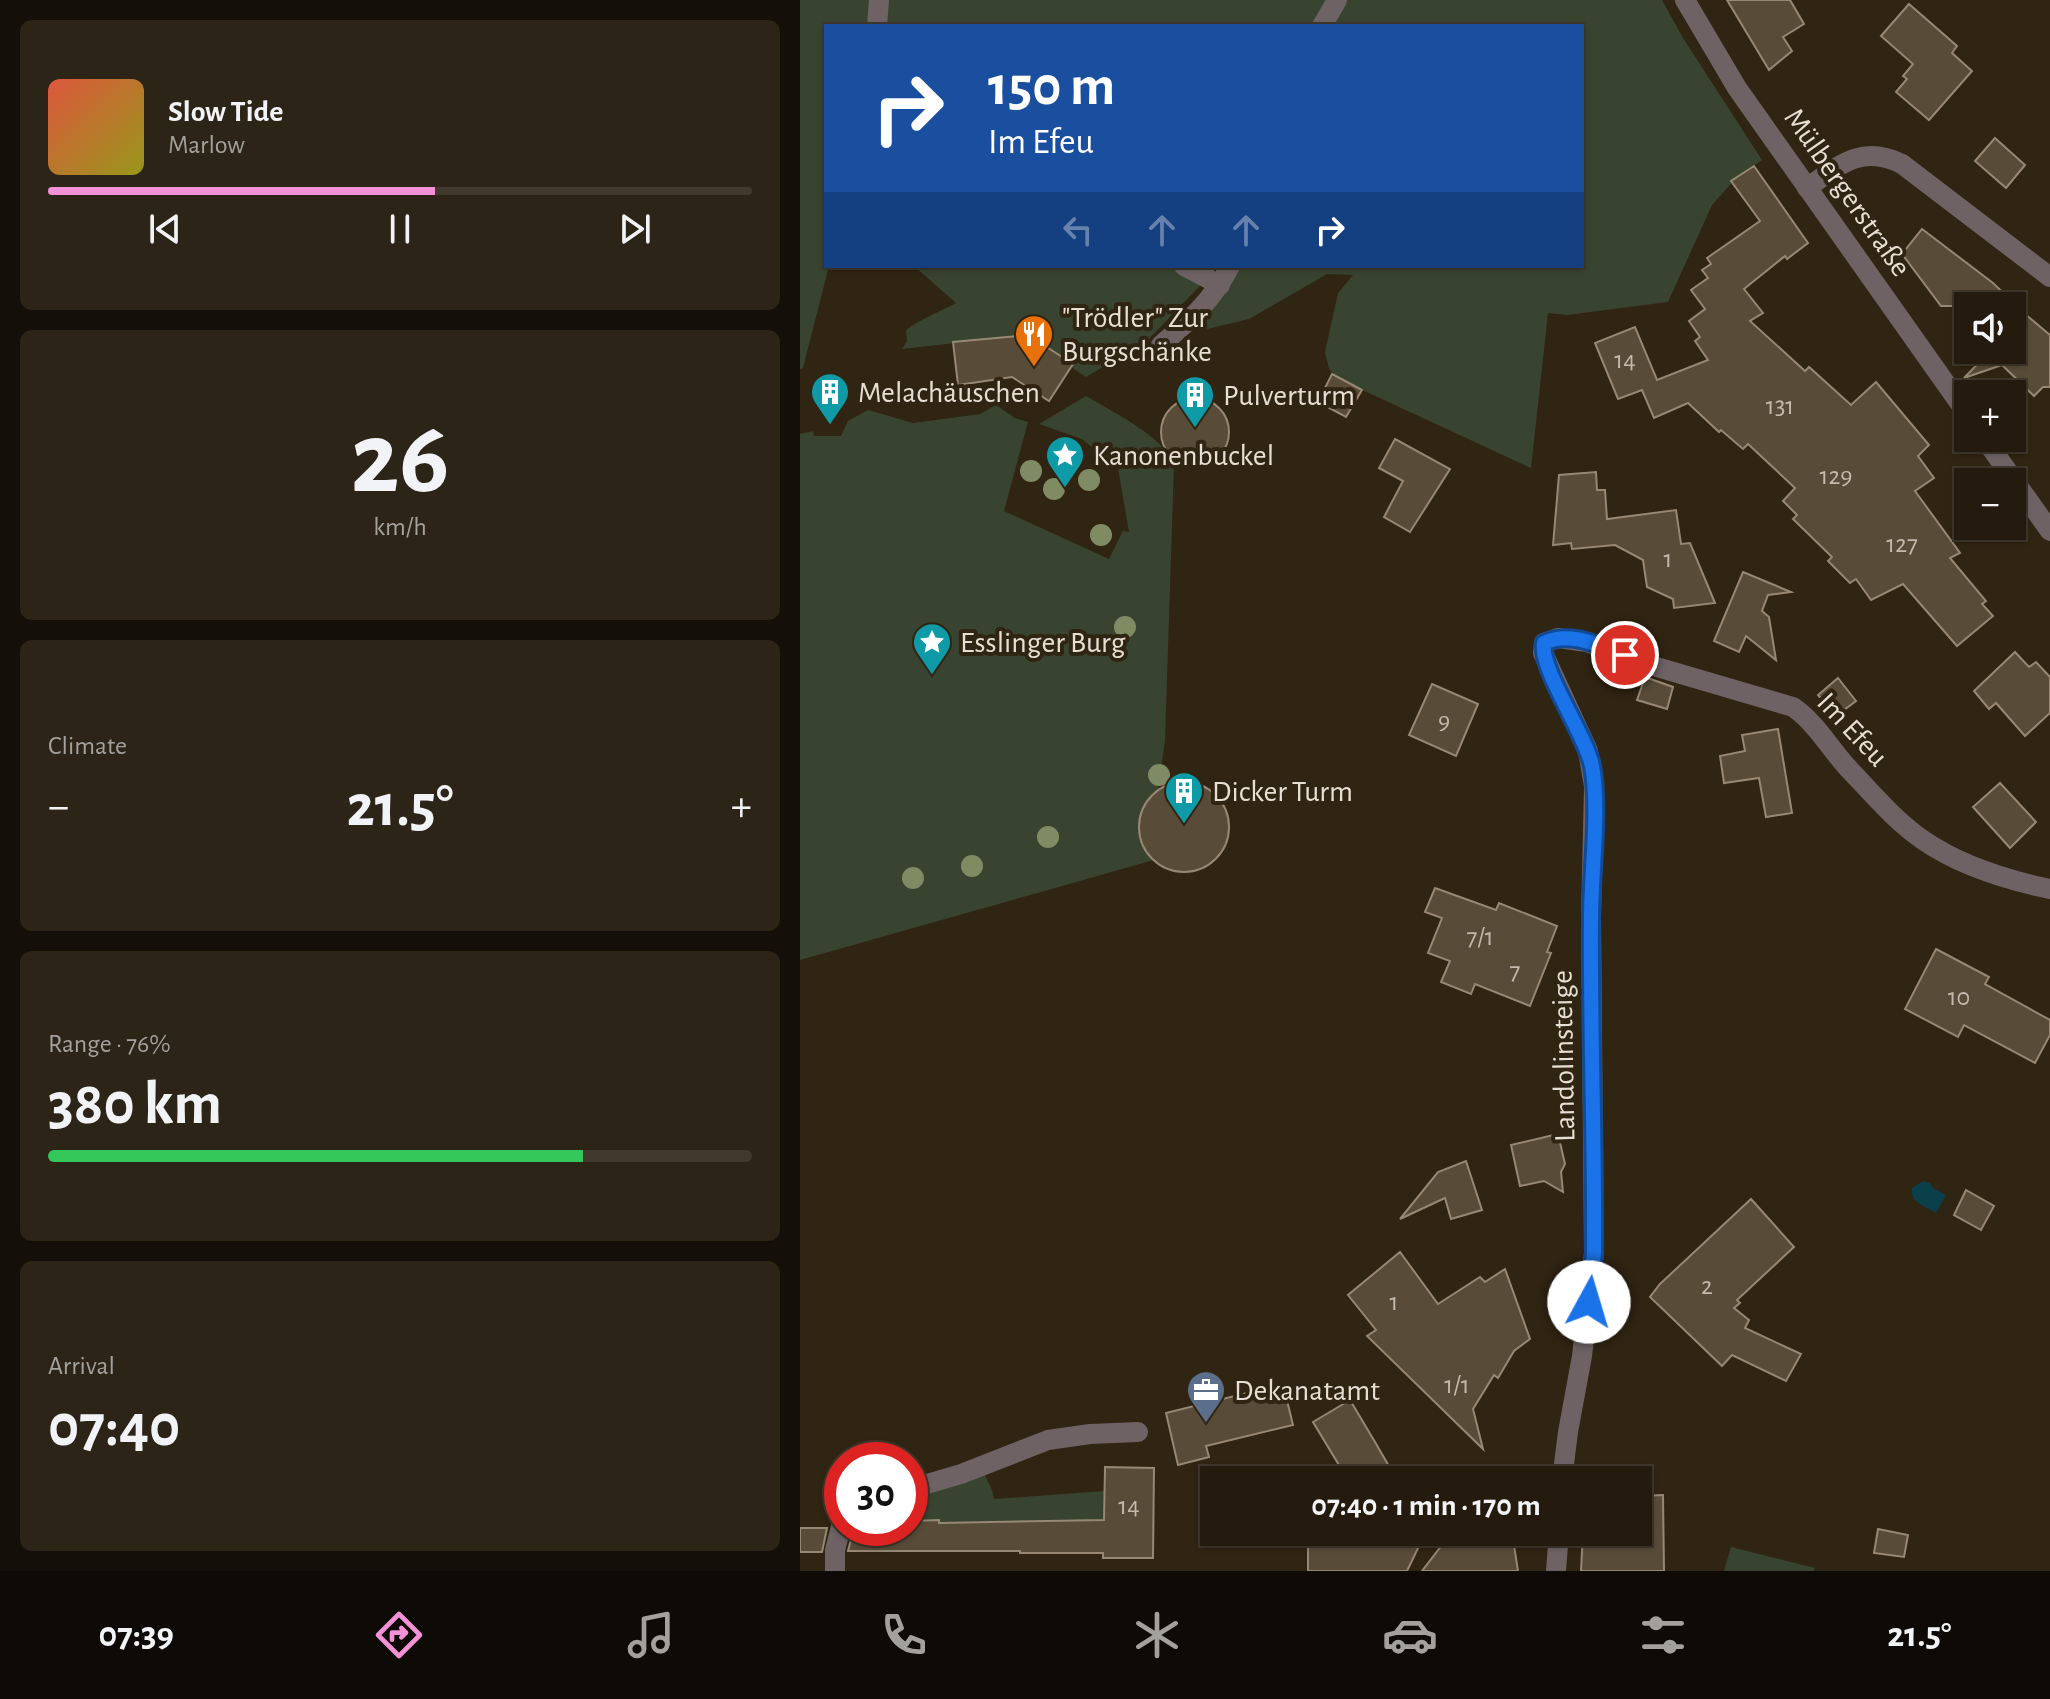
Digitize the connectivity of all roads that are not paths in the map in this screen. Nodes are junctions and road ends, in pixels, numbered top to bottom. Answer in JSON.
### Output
{"nodes":[{"id":1,"x":879,"y":0,"type":"edge"},
{"id":2,"x":1337,"y":0,"type":"edge"},
{"id":3,"x":1685,"y":0,"type":"edge"},
{"id":4,"x":877,"y":24,"type":"edge"},
{"id":5,"x":1323,"y":24,"type":"edge"},
{"id":6,"x":1807,"y":188,"type":"junction"},
{"id":7,"x":1188,"y":268,"type":"edge"},
{"id":8,"x":1229,"y":268,"type":"edge"},
{"id":9,"x":2050,"y":277,"type":"edge"},
{"id":10,"x":1220,"y":285,"type":"junction"},
{"id":11,"x":1161,"y":345,"type":"dead end"},
{"id":12,"x":1954,"y":395,"type":"edge"},
{"id":13,"x":1994,"y":452,"type":"edge"},
{"id":14,"x":2050,"y":531,"type":"edge"},
{"id":15,"x":1547,"y":641,"type":"joint"},
{"id":16,"x":2050,"y":889,"type":"edge"},
{"id":17,"x":1138,"y":1432,"type":"dead end"},
{"id":18,"x":1564,"y":1466,"type":"edge"},
{"id":19,"x":928,"y":1484,"type":"edge"},
{"id":20,"x":836,"y":1546,"type":"edge"},
{"id":21,"x":1558,"y":1546,"type":"edge"},
{"id":22,"x":835,"y":1571,"type":"edge"},
{"id":23,"x":1556,"y":1571,"type":"edge"}],
"edges":[{"from":1,"to":4,"type":"street"},
{"from":2,"to":5,"type":"street"},
{"from":3,"to":6,"type":"street","name":"Mülbergerstraße"},
{"from":6,"to":9,"type":"street"},
{"from":6,"to":12,"type":"street","name":"Mülbergerstraße"},
{"from":7,"to":10,"type":"street"},
{"from":8,"to":10,"type":"street"},
{"from":10,"to":11,"type":"street"},
{"from":13,"to":14,"type":"street"},
{"from":15,"to":16,"type":"street","name":"Im Efeu"},
{"from":15,"to":18,"type":"street","name":"Landolinsteige"},
{"from":17,"to":19,"type":"street"},
{"from":20,"to":22,"type":"street"},
{"from":21,"to":23,"type":"street"}]}
